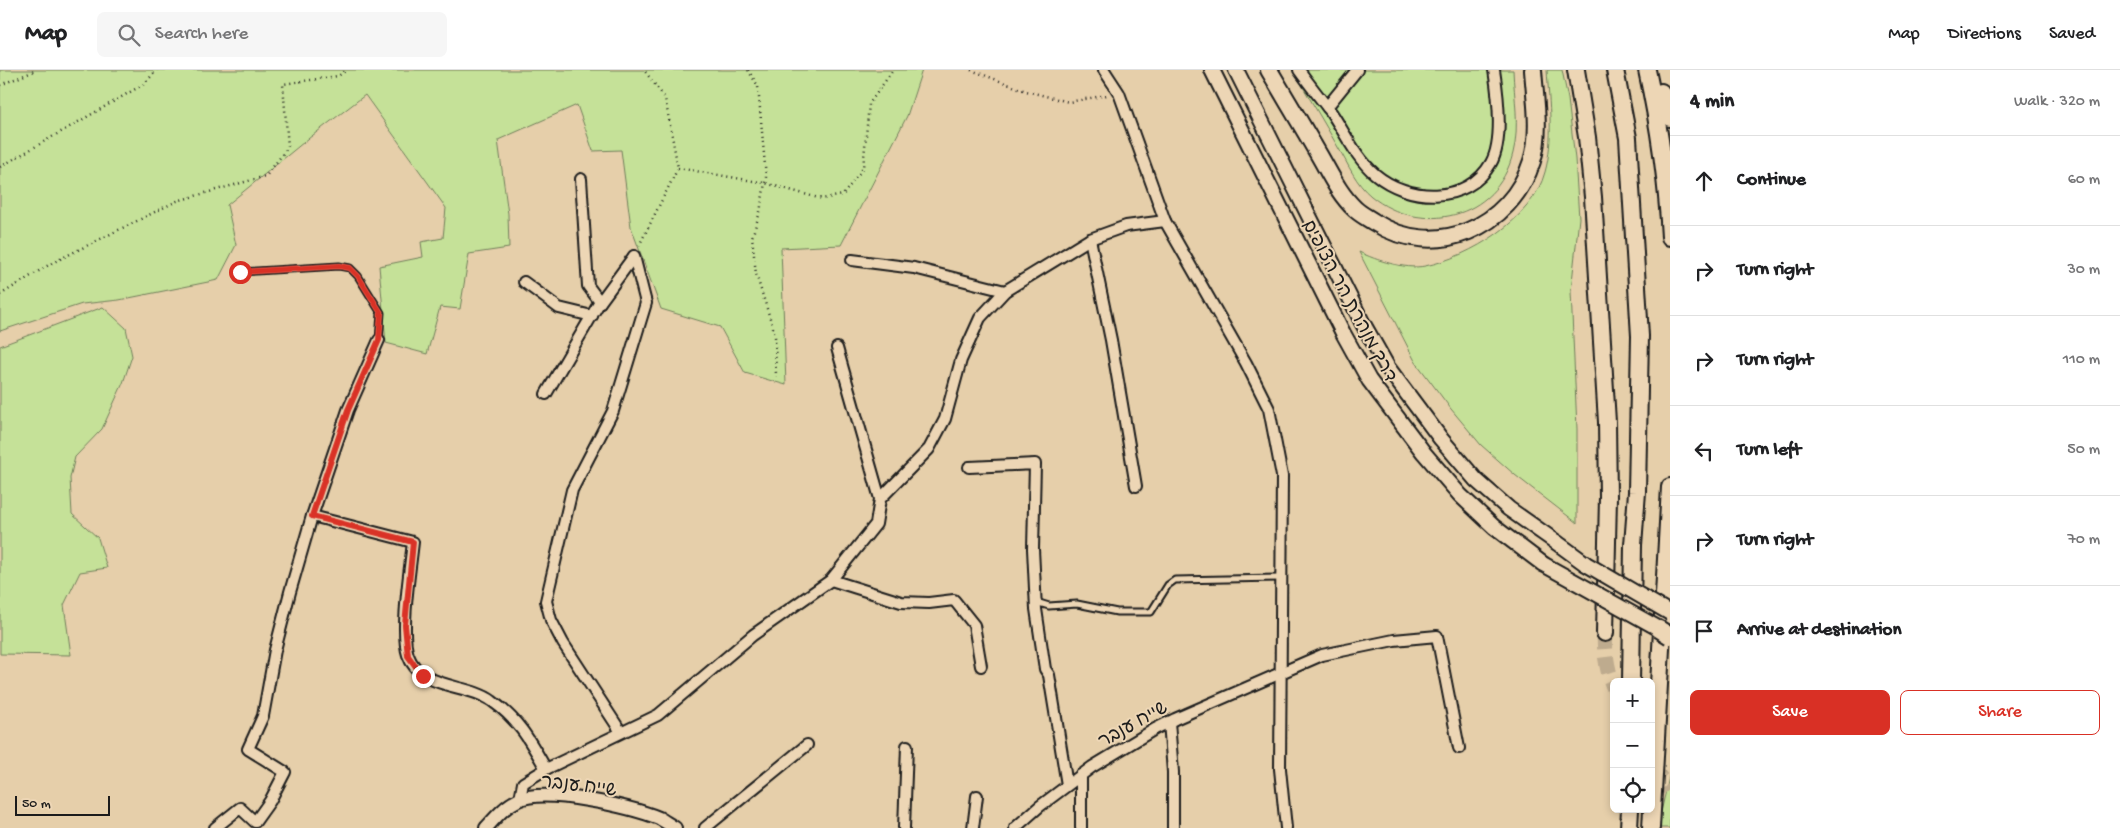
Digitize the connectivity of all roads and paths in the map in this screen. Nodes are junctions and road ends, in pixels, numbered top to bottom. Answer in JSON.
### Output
{"nodes":[{"id":1,"x":37,"y":70,"type":"edge"},
{"id":2,"x":157,"y":70,"type":"edge"},
{"id":3,"x":348,"y":70,"type":"edge"},
{"id":4,"x":644,"y":70,"type":"edge"},
{"id":5,"x":748,"y":70,"type":"edge"},
{"id":6,"x":893,"y":70,"type":"edge"},
{"id":7,"x":971,"y":70,"type":"edge"},
{"id":8,"x":1104,"y":70,"type":"edge"},
{"id":9,"x":1212,"y":70,"type":"edge"},
{"id":10,"x":1236,"y":70,"type":"edge"},
{"id":11,"x":1269,"y":70,"type":"edge"},
{"id":12,"x":1299,"y":70,"type":"edge"},
{"id":13,"x":1357,"y":70,"type":"edge"},
{"id":14,"x":1494,"y":70,"type":"edge"},
{"id":15,"x":1533,"y":70,"type":"edge"},
{"id":16,"x":1576,"y":70,"type":"edge"},
{"id":17,"x":1615,"y":70,"type":"edge"},
{"id":18,"x":1647,"y":70,"type":"edge"},
{"id":19,"x":1653,"y":70,"type":"edge"},
{"id":20,"x":0,"y":85,"type":"edge"},
{"id":21,"x":1119,"y":93,"type":"junction"},
{"id":22,"x":1326,"y":107,"type":"junction"},
{"id":23,"x":1670,"y":118,"type":"edge"},
{"id":24,"x":0,"y":167,"type":"edge"},
{"id":25,"x":678,"y":168,"type":"junction"},
{"id":26,"x":582,"y":179,"type":"dead end"},
{"id":27,"x":765,"y":183,"type":"junction"},
{"id":28,"x":1165,"y":221,"type":"junction"},
{"id":29,"x":1670,"y":237,"type":"edge"},
{"id":30,"x":1090,"y":239,"type":"junction"},
{"id":31,"x":634,"y":256,"type":"junction"},
{"id":32,"x":852,"y":260,"type":"dead end"},
{"id":33,"x":240,"y":272,"type":"dead end"},
{"id":34,"x":524,"y":282,"type":"dead end"},
{"id":35,"x":1005,"y":291,"type":"junction"},
{"id":36,"x":0,"y":295,"type":"edge"},
{"id":37,"x":600,"y":302,"type":"junction"},
{"id":38,"x":592,"y":316,"type":"junction"},
{"id":39,"x":379,"y":340,"type":"joint"},
{"id":40,"x":837,"y":348,"type":"dead end"},
{"id":41,"x":776,"y":377,"type":"dead end"},
{"id":42,"x":546,"y":394,"type":"dead end"},
{"id":43,"x":969,"y":467,"type":"dead end"},
{"id":44,"x":1136,"y":486,"type":"dead end"},
{"id":45,"x":1670,"y":487,"type":"edge"},
{"id":46,"x":880,"y":499,"type":"junction"},
{"id":47,"x":312,"y":516,"type":"junction"},
{"id":48,"x":1281,"y":578,"type":"junction"},
{"id":49,"x":830,"y":580,"type":"junction"},
{"id":50,"x":1036,"y":602,"type":"junction"},
{"id":51,"x":1670,"y":613,"type":"edge"},
{"id":52,"x":1605,"y":633,"type":"tunnel mouth"},
{"id":53,"x":1666,"y":634,"type":"edge"},
{"id":54,"x":981,"y":666,"type":"dead end"},
{"id":55,"x":1280,"y":673,"type":"junction"},
{"id":56,"x":1631,"y":678,"type":"edge"},
{"id":57,"x":1168,"y":722,"type":"junction"},
{"id":58,"x":621,"y":732,"type":"junction"},
{"id":59,"x":807,"y":744,"type":"dead end"},
{"id":60,"x":907,"y":746,"type":"dead end"},
{"id":61,"x":1460,"y":748,"type":"dead end"},
{"id":62,"x":546,"y":768,"type":"junction"},
{"id":63,"x":1081,"y":775,"type":"junction"},
{"id":64,"x":1067,"y":786,"type":"junction"},
{"id":65,"x":977,"y":796,"type":"dead end"},
{"id":66,"x":520,"y":799,"type":"junction"},
{"id":67,"x":1630,"y":813,"type":"edge"},
{"id":68,"x":669,"y":827,"type":"edge"},
{"id":69,"x":215,"y":828,"type":"edge"},
{"id":70,"x":486,"y":828,"type":"edge"},
{"id":71,"x":705,"y":828,"type":"edge"},
{"id":72,"x":904,"y":828,"type":"edge"},
{"id":73,"x":973,"y":828,"type":"edge"},
{"id":74,"x":1015,"y":828,"type":"edge"},
{"id":75,"x":1081,"y":828,"type":"edge"},
{"id":76,"x":1173,"y":828,"type":"edge"},
{"id":77,"x":1286,"y":828,"type":"edge"},
{"id":78,"x":1629,"y":828,"type":"edge"},
{"id":79,"x":1651,"y":828,"type":"edge"}],
"edges":[{"from":1,"to":20,"type":"path"},
{"from":2,"to":24,"type":"path"},
{"from":3,"to":36,"type":"path"},
{"from":4,"to":25,"type":"path"},
{"from":5,"to":27,"type":"path"},
{"from":6,"to":27,"type":"path"},
{"from":7,"to":21,"type":"path"},
{"from":8,"to":21,"type":"street"},
{"from":9,"to":53,"type":"main road","name":"דרך מנהרת הר הצופים","bridge":true},
{"from":10,"to":51,"type":"main road","name":"דרך מנהרת הר הצופים","bridge":true},
{"from":11,"to":15,"type":"highway"},
{"from":12,"to":22,"type":"street"},
{"from":13,"to":22,"type":"street"},
{"from":14,"to":22,"type":"street"},
{"from":16,"to":52,"type":"highway"},
{"from":17,"to":56,"type":"highway"},
{"from":18,"to":29,"type":"highway"},
{"from":19,"to":23,"type":"highway"},
{"from":21,"to":28,"type":"street"},
{"from":25,"to":27,"type":"path"},
{"from":25,"to":31,"type":"path"},
{"from":26,"to":37,"type":"street"},
{"from":27,"to":41,"type":"path"},
{"from":28,"to":30,"type":"street"},
{"from":28,"to":48,"type":"street"},
{"from":30,"to":35,"type":"street"},
{"from":30,"to":44,"type":"street"},
{"from":31,"to":37,"type":"street"},
{"from":31,"to":58,"type":"street"},
{"from":32,"to":35,"type":"street"},
{"from":33,"to":39,"type":"lane"},
{"from":34,"to":38,"type":"street"},
{"from":35,"to":46,"type":"street"},
{"from":37,"to":38,"type":"street"},
{"from":38,"to":42,"type":"street"},
{"from":39,"to":47,"type":"street"},
{"from":40,"to":46,"type":"street"},
{"from":43,"to":50,"type":"street"},
{"from":45,"to":79,"type":"highway"},
{"from":46,"to":49,"type":"street"},
{"from":47,"to":62,"type":"street"},
{"from":47,"to":69,"type":"street"},
{"from":48,"to":50,"type":"lane"},
{"from":48,"to":55,"type":"street"},
{"from":49,"to":54,"type":"street"},
{"from":49,"to":58,"type":"street"},
{"from":50,"to":64,"type":"street"},
{"from":55,"to":57,"type":"street","name":"שייח ענבר"},
{"from":55,"to":61,"type":"street","name":"שייח ענבר"},
{"from":55,"to":77,"type":"street"},
{"from":57,"to":63,"type":"street","name":"שייח ענבר"},
{"from":57,"to":76,"type":"street"},
{"from":58,"to":62,"type":"street"},
{"from":59,"to":71,"type":"street"},
{"from":60,"to":72,"type":"street"},
{"from":62,"to":66,"type":"street"},
{"from":63,"to":64,"type":"street","name":"שייח ענבר"},
{"from":63,"to":75,"type":"street"},
{"from":64,"to":74,"type":"street","name":"שייח ענבר"},
{"from":65,"to":73,"type":"street"},
{"from":66,"to":68,"type":"street","name":"שייח ענבר"},
{"from":66,"to":70,"type":"street","name":"שייח ענבר"},
{"from":67,"to":78,"type":"highway"}]}
